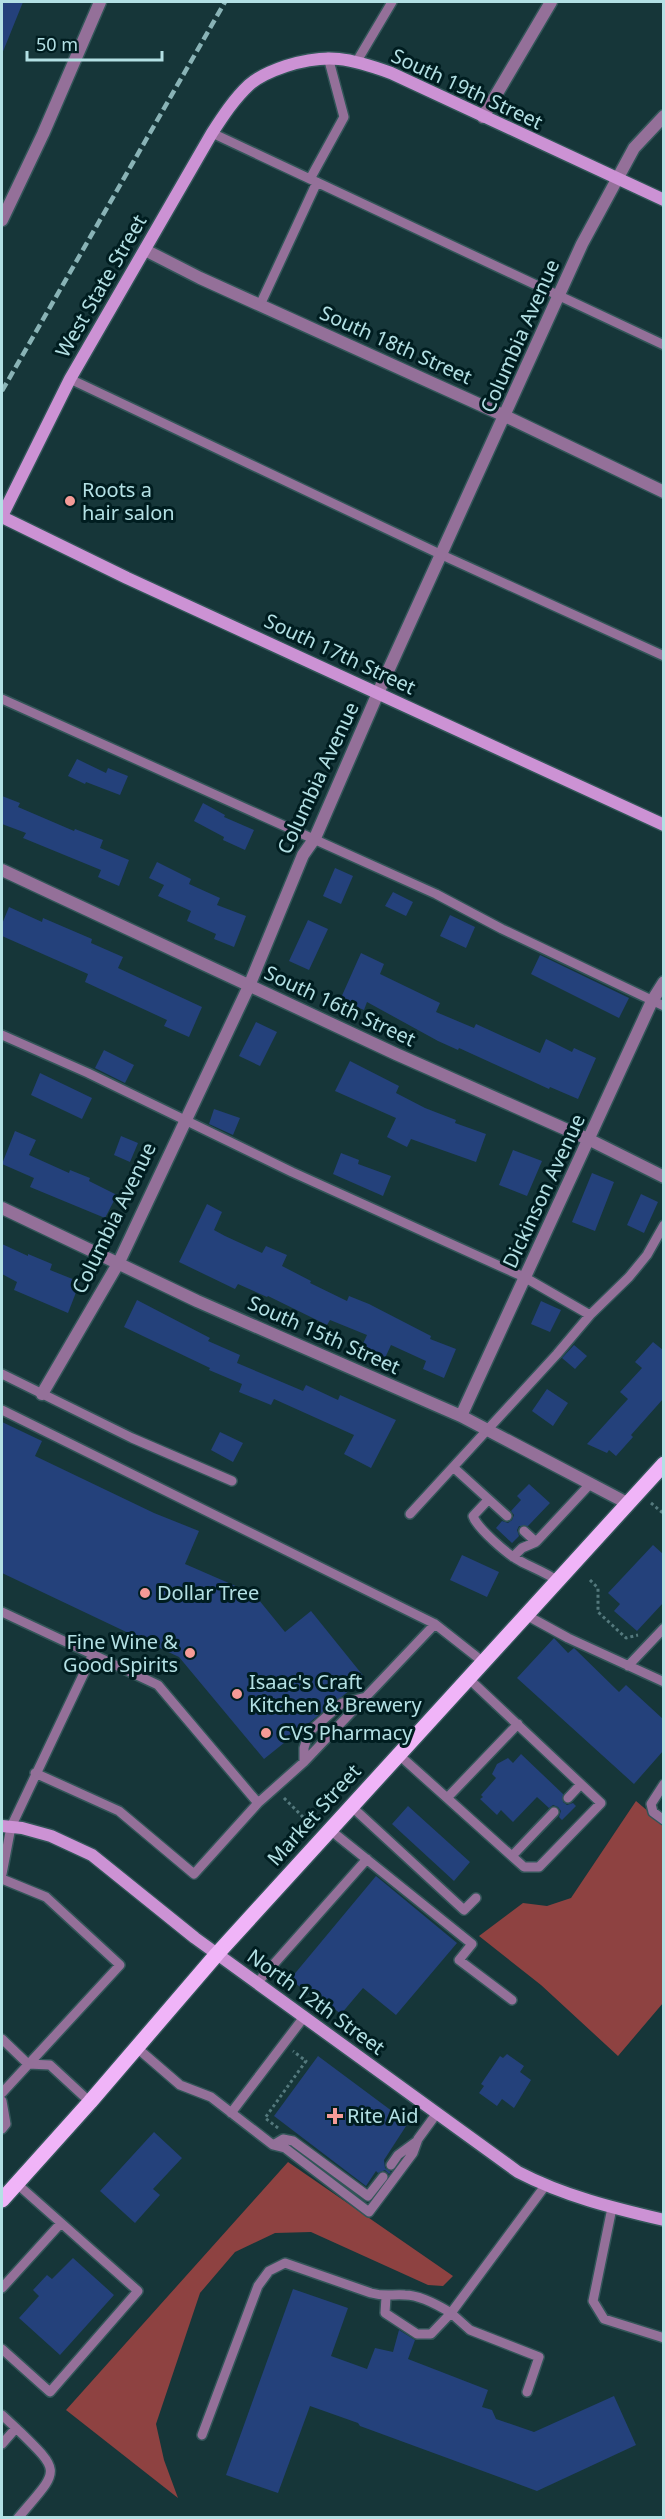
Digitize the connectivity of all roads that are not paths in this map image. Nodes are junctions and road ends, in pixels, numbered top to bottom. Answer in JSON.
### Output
{"nodes":[{"id":1,"x":100,"y":2,"type":"edge"},
{"id":2,"x":392,"y":2,"type":"edge"},
{"id":3,"x":551,"y":2,"type":"edge"},
{"id":4,"x":328,"y":57,"type":"junction"},
{"id":5,"x":357,"y":61,"type":"junction"},
{"id":6,"x":250,"y":85,"type":"joint"},
{"id":7,"x":663,"y":116,"type":"edge"},
{"id":8,"x":483,"y":117,"type":"junction"},
{"id":9,"x":212,"y":133,"type":"junction"},
{"id":10,"x":616,"y":180,"type":"junction"},
{"id":11,"x":314,"y":181,"type":"junction"},
{"id":12,"x":663,"y":200,"type":"edge"},
{"id":13,"x":2,"y":220,"type":"edge"},
{"id":14,"x":145,"y":250,"type":"junction"},
{"id":15,"x":559,"y":295,"type":"junction"},
{"id":16,"x":260,"y":305,"type":"junction"},
{"id":17,"x":663,"y":345,"type":"edge"},
{"id":18,"x":70,"y":380,"type":"junction"},
{"id":19,"x":506,"y":416,"type":"junction"},
{"id":20,"x":663,"y":492,"type":"edge"},
{"id":21,"x":2,"y":517,"type":"edge"},
{"id":22,"x":442,"y":555,"type":"junction"},
{"id":23,"x":663,"y":656,"type":"edge"},
{"id":24,"x":378,"y":693,"type":"junction"},
{"id":25,"x":2,"y":699,"type":"edge"},
{"id":26,"x":663,"y":825,"type":"edge"},
{"id":27,"x":315,"y":838,"type":"junction"},
{"id":28,"x":2,"y":870,"type":"edge"},
{"id":29,"x":663,"y":982,"type":"edge"},
{"id":30,"x":249,"y":986,"type":"junction"},
{"id":31,"x":658,"y":1004,"type":"edge"},
{"id":32,"x":2,"y":1035,"type":"edge"},
{"id":33,"x":184,"y":1120,"type":"junction"},
{"id":34,"x":590,"y":1140,"type":"junction"},
{"id":35,"x":663,"y":1177,"type":"edge"},
{"id":36,"x":2,"y":1208,"type":"edge"},
{"id":37,"x":663,"y":1225,"type":"edge"},
{"id":38,"x":119,"y":1262,"type":"junction"},
{"id":39,"x":524,"y":1277,"type":"junction"},
{"id":40,"x":590,"y":1315,"type":"junction"},
{"id":41,"x":2,"y":1374,"type":"edge"},
{"id":42,"x":42,"y":1394,"type":"junction"},
{"id":43,"x":2,"y":1410,"type":"edge"},
{"id":44,"x":461,"y":1416,"type":"junction"},
{"id":45,"x":486,"y":1430,"type":"junction"},
{"id":46,"x":663,"y":1464,"type":"edge"},
{"id":47,"x":453,"y":1467,"type":"junction"},
{"id":48,"x":232,"y":1481,"type":"dead end"},
{"id":49,"x":591,"y":1484,"type":"junction"},
{"id":50,"x":488,"y":1500,"type":"junction"},
{"id":51,"x":627,"y":1503,"type":"junction"},
{"id":52,"x":410,"y":1514,"type":"dead end"},
{"id":53,"x":507,"y":1516,"type":"dead end"},
{"id":54,"x":524,"y":1531,"type":"dead end"},
{"id":55,"x":536,"y":1542,"type":"junction"},
{"id":56,"x":513,"y":1557,"type":"junction"},
{"id":57,"x":558,"y":1581,"type":"junction"},
{"id":58,"x":2,"y":1612,"type":"edge"},
{"id":59,"x":526,"y":1615,"type":"junction"},
{"id":60,"x":435,"y":1624,"type":"junction"},
{"id":61,"x":663,"y":1628,"type":"edge"},
{"id":62,"x":93,"y":1654,"type":"junction"},
{"id":63,"x":482,"y":1661,"type":"junction"},
{"id":64,"x":628,"y":1666,"type":"junction"},
{"id":65,"x":467,"y":1677,"type":"junction"},
{"id":66,"x":663,"y":1682,"type":"edge"},
{"id":67,"x":369,"y":1696,"type":"junction"},
{"id":68,"x":518,"y":1724,"type":"junction"},
{"id":69,"x":398,"y":1754,"type":"junction"},
{"id":70,"x":304,"y":1762,"type":"junction"},
{"id":71,"x":35,"y":1773,"type":"junction"},
{"id":72,"x":581,"y":1784,"type":"junction"},
{"id":73,"x":663,"y":1784,"type":"edge"},
{"id":74,"x":447,"y":1798,"type":"junction"},
{"id":75,"x":568,"y":1798,"type":"dead end"},
{"id":76,"x":258,"y":1803,"type":"junction"},
{"id":77,"x":351,"y":1806,"type":"junction"},
{"id":78,"x":554,"y":1812,"type":"dead end"},
{"id":79,"x":663,"y":1820,"type":"edge"},
{"id":80,"x":6,"y":1826,"type":"edge"},
{"id":81,"x":329,"y":1830,"type":"junction"},
{"id":82,"x":512,"y":1856,"type":"junction"},
{"id":83,"x":367,"y":1859,"type":"junction"},
{"id":84,"x":2,"y":1874,"type":"edge"},
{"id":85,"x":2,"y":1879,"type":"edge"},
{"id":86,"x":476,"y":1898,"type":"dead end"},
{"id":87,"x":217,"y":1954,"type":"junction"},
{"id":88,"x":257,"y":1983,"type":"junction"},
{"id":89,"x":512,"y":2000,"type":"dead end"},
{"id":90,"x":304,"y":2016,"type":"junction"},
{"id":91,"x":2,"y":2039,"type":"edge"},
{"id":92,"x":136,"y":2048,"type":"junction"},
{"id":93,"x":28,"y":2064,"type":"junction"},
{"id":94,"x":3,"y":2088,"type":"edge"},
{"id":95,"x":2,"y":2102,"type":"edge"},
{"id":96,"x":90,"y":2102,"type":"junction"},
{"id":97,"x":231,"y":2113,"type":"junction"},
{"id":98,"x":437,"y":2113,"type":"junction"},
{"id":99,"x":2,"y":2129,"type":"edge"},
{"id":100,"x":418,"y":2139,"type":"junction"},
{"id":101,"x":273,"y":2145,"type":"junction"},
{"id":102,"x":391,"y":2166,"type":"dead end"},
{"id":103,"x":383,"y":2177,"type":"dead end"},
{"id":104,"x":16,"y":2183,"type":"junction"},
{"id":105,"x":545,"y":2186,"type":"junction"},
{"id":106,"x":2,"y":2199,"type":"edge"},
{"id":107,"x":612,"y":2208,"type":"junction"},
{"id":108,"x":663,"y":2220,"type":"edge"},
{"id":109,"x":61,"y":2223,"type":"junction"},
{"id":110,"x":2,"y":2288,"type":"edge"},
{"id":111,"x":386,"y":2297,"type":"junction"},
{"id":112,"x":451,"y":2313,"type":"junction"},
{"id":113,"x":663,"y":2338,"type":"edge"},
{"id":114,"x":2,"y":2349,"type":"edge"},
{"id":115,"x":527,"y":2392,"type":"dead end"},
{"id":116,"x":2,"y":2415,"type":"edge"},
{"id":117,"x":16,"y":2428,"type":"junction"},
{"id":118,"x":202,"y":2435,"type":"dead end"},
{"id":119,"x":2,"y":2444,"type":"edge"},
{"id":120,"x":18,"y":2517,"type":"edge"}],
"edges":[{"from":1,"to":13,"type":"street"},
{"from":2,"to":5,"type":"lane"},
{"from":3,"to":8,"type":"street"},
{"from":4,"to":5,"type":"street","name":"South 19th Street"},
{"from":4,"to":6,"type":"street","name":"South 19th Street"},
{"from":4,"to":11,"type":"lane"},
{"from":5,"to":8,"type":"street","name":"South 19th Street"},
{"from":6,"to":9,"type":"street","name":"West State Street"},
{"from":7,"to":10,"type":"street","name":"Columbia Avenue"},
{"from":8,"to":10,"type":"street","name":"South 19th Street"},
{"from":9,"to":11,"type":"lane"},
{"from":9,"to":14,"type":"street","name":"West State Street"},
{"from":10,"to":12,"type":"street","name":"South 19th Street"},
{"from":10,"to":15,"type":"street","name":"Columbia Avenue"},
{"from":11,"to":15,"type":"lane"},
{"from":11,"to":16,"type":"lane"},
{"from":14,"to":16,"type":"street","name":"South 18th Street"},
{"from":14,"to":18,"type":"street","name":"West State Street"},
{"from":15,"to":17,"type":"lane"},
{"from":15,"to":19,"type":"street","name":"Columbia Avenue"},
{"from":16,"to":19,"type":"street","name":"South 18th Street"},
{"from":18,"to":21,"type":"street","name":"West State Street"},
{"from":18,"to":22,"type":"lane"},
{"from":19,"to":20,"type":"street","name":"South 18th Street"},
{"from":19,"to":22,"type":"street","name":"Columbia Avenue"},
{"from":21,"to":24,"type":"street","name":"South 17th Street"},
{"from":22,"to":23,"type":"lane"},
{"from":22,"to":24,"type":"street","name":"Columbia Avenue"},
{"from":24,"to":26,"type":"street","name":"South 17th Street"},
{"from":24,"to":27,"type":"street","name":"Columbia Avenue"},
{"from":25,"to":27,"type":"lane"},
{"from":27,"to":30,"type":"street","name":"Columbia Avenue"},
{"from":27,"to":31,"type":"lane"},
{"from":28,"to":30,"type":"street","name":"South 16th Street"},
{"from":29,"to":31,"type":"street","name":"Dickinson Avenue"},
{"from":30,"to":33,"type":"street","name":"Columbia Avenue"},
{"from":30,"to":34,"type":"street","name":"South 16th Street"},
{"from":31,"to":34,"type":"street","name":"Dickinson Avenue"},
{"from":32,"to":33,"type":"lane"},
{"from":33,"to":38,"type":"street","name":"Columbia Avenue"},
{"from":33,"to":39,"type":"lane"},
{"from":34,"to":35,"type":"street","name":"South 16th Street"},
{"from":34,"to":39,"type":"street","name":"Dickinson Avenue"},
{"from":36,"to":38,"type":"street","name":"South 15th Street"},
{"from":37,"to":40,"type":"lane"},
{"from":38,"to":42,"type":"street","name":"Columbia Avenue"},
{"from":38,"to":44,"type":"street","name":"South 15th Street"},
{"from":39,"to":40,"type":"lane"},
{"from":39,"to":44,"type":"street","name":"Dickinson Avenue"},
{"from":40,"to":45,"type":"lane"},
{"from":41,"to":42,"type":"lane"},
{"from":42,"to":48,"type":"lane"},
{"from":43,"to":60,"type":"lane"},
{"from":44,"to":45,"type":"street","name":"South 15th Street"},
{"from":45,"to":47,"type":"lane"},
{"from":45,"to":49,"type":"street","name":"South 15th Street"},
{"from":46,"to":51,"type":"main road","name":"Market Street"},
{"from":47,"to":50,"type":"lane"},
{"from":47,"to":52,"type":"lane"},
{"from":49,"to":51,"type":"street","name":"South 15th Street"},
{"from":49,"to":55,"type":"lane"},
{"from":50,"to":53,"type":"lane"},
{"from":50,"to":56,"type":"lane"},
{"from":51,"to":57,"type":"main road","name":"Market Street"},
{"from":54,"to":55,"type":"lane"},
{"from":55,"to":56,"type":"lane"},
{"from":56,"to":57,"type":"lane"},
{"from":57,"to":59,"type":"main road","name":"Market Street"},
{"from":58,"to":62,"type":"lane"},
{"from":59,"to":63,"type":"main road","name":"Market Street"},
{"from":59,"to":64,"type":"lane"},
{"from":60,"to":63,"type":"lane"},
{"from":60,"to":67,"type":"lane"},
{"from":61,"to":64,"type":"lane"},
{"from":62,"to":71,"type":"lane"},
{"from":62,"to":76,"type":"lane"},
{"from":63,"to":65,"type":"main road","name":"Market Street"},
{"from":64,"to":66,"type":"lane"},
{"from":65,"to":68,"type":"lane"},
{"from":65,"to":69,"type":"main road","name":"Market Street"},
{"from":67,"to":70,"type":"lane"},
{"from":67,"to":70,"type":"lane"},
{"from":68,"to":72,"type":"lane"},
{"from":68,"to":74,"type":"lane"},
{"from":69,"to":74,"type":"lane"},
{"from":69,"to":77,"type":"main road","name":"Market Street"},
{"from":70,"to":76,"type":"lane"},
{"from":71,"to":76,"type":"lane"},
{"from":71,"to":80,"type":"lane"},
{"from":72,"to":75,"type":"lane"},
{"from":72,"to":82,"type":"lane"},
{"from":73,"to":79,"type":"lane"},
{"from":74,"to":82,"type":"lane"},
{"from":77,"to":81,"type":"main road","name":"Market Street"},
{"from":77,"to":86,"type":"lane"},
{"from":78,"to":82,"type":"lane"},
{"from":80,"to":84,"type":"lane"},
{"from":80,"to":87,"type":"street","name":"North 12th Street"},
{"from":81,"to":83,"type":"lane"},
{"from":81,"to":87,"type":"main road","name":"Market Street"},
{"from":83,"to":88,"type":"lane"},
{"from":83,"to":89,"type":"lane"},
{"from":85,"to":93,"type":"lane"},
{"from":87,"to":88,"type":"street","name":"North 12th Street"},
{"from":87,"to":92,"type":"main road","name":"Market Street"},
{"from":88,"to":90,"type":"street","name":"North 12th Street"},
{"from":90,"to":97,"type":"lane"},
{"from":90,"to":98,"type":"street","name":"North 12th Street"},
{"from":91,"to":93,"type":"lane"},
{"from":92,"to":96,"type":"main road","name":"Market Street"},
{"from":92,"to":97,"type":"lane"},
{"from":93,"to":94,"type":"lane"},
{"from":93,"to":96,"type":"lane"},
{"from":95,"to":99,"type":"lane"},
{"from":96,"to":104,"type":"main road","name":"Market Street"},
{"from":97,"to":101,"type":"lane"},
{"from":98,"to":100,"type":"lane"},
{"from":98,"to":105,"type":"street","name":"North 12th Street"},
{"from":100,"to":101,"type":"lane"},
{"from":100,"to":102,"type":"lane"},
{"from":101,"to":103,"type":"lane"},
{"from":104,"to":106,"type":"main road","name":"Market Street"},
{"from":104,"to":109,"type":"lane"},
{"from":105,"to":107,"type":"street","name":"North 12th Street"},
{"from":105,"to":112,"type":"lane"},
{"from":107,"to":108,"type":"street","name":"North 12th Street"},
{"from":107,"to":113,"type":"lane"},
{"from":109,"to":110,"type":"lane"},
{"from":109,"to":114,"type":"lane"},
{"from":111,"to":112,"type":"lane"},
{"from":111,"to":112,"type":"lane"},
{"from":111,"to":118,"type":"lane"},
{"from":112,"to":115,"type":"lane"},
{"from":116,"to":117,"type":"lane"},
{"from":117,"to":119,"type":"lane"},
{"from":117,"to":120,"type":"lane"}]}
